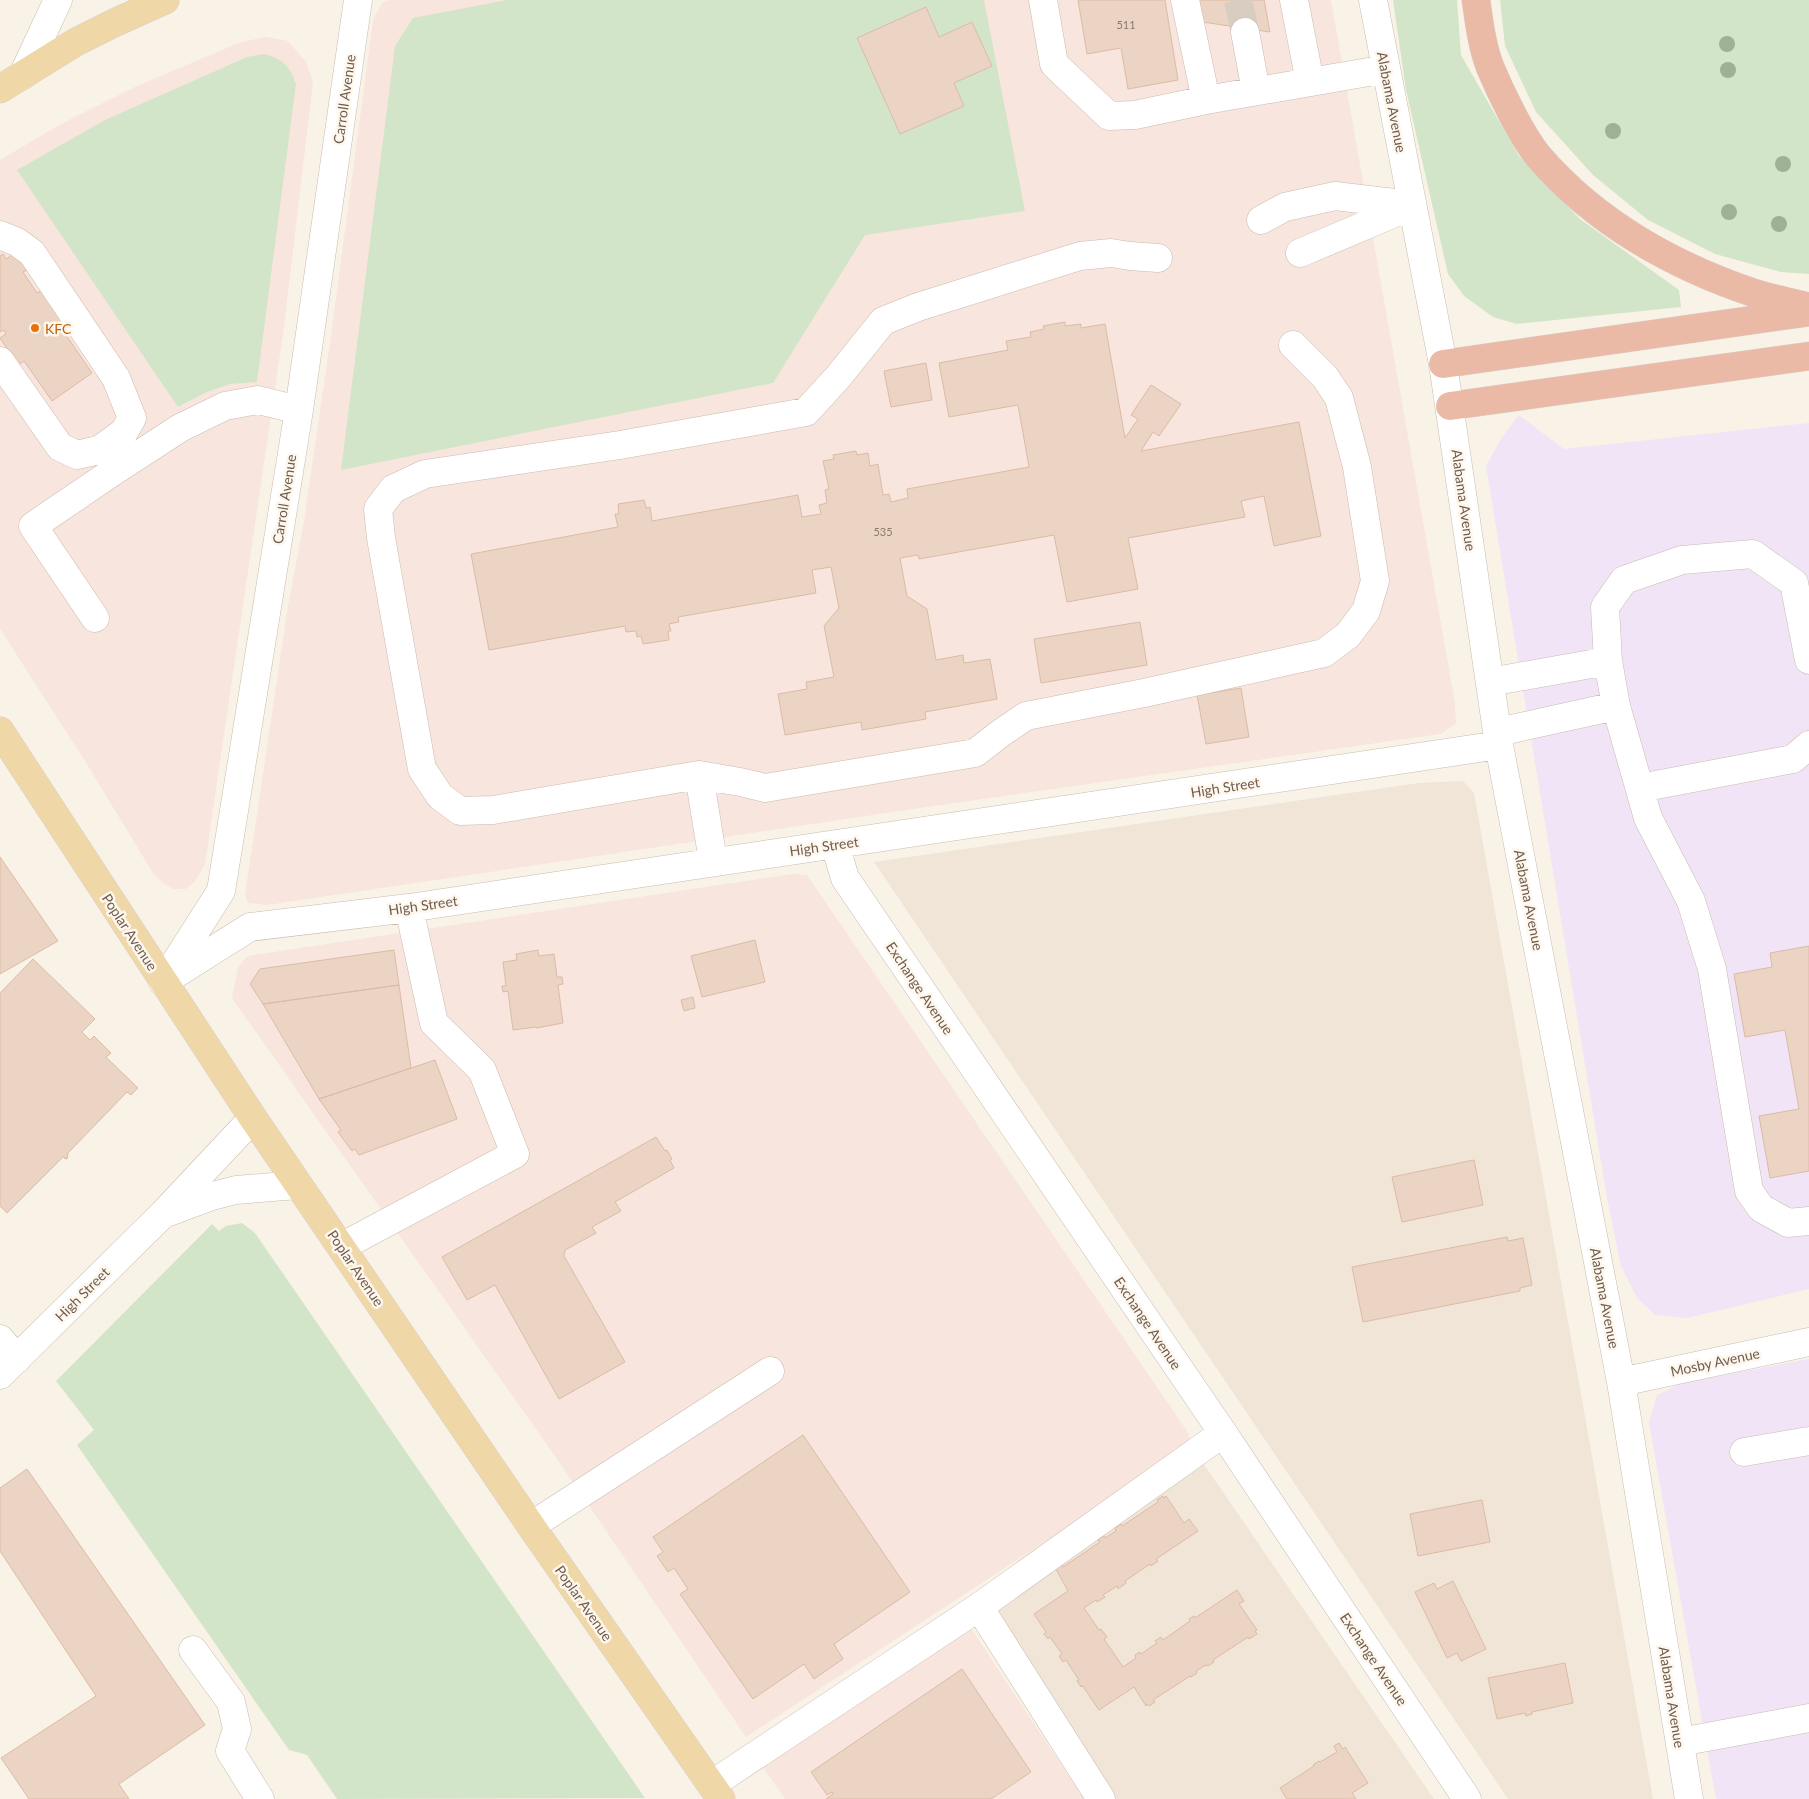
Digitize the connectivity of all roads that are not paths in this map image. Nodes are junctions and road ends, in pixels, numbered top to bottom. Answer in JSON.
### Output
{"nodes":[{"id":1,"x":58,"y":0,"type":"edge"},
{"id":2,"x":165,"y":0,"type":"edge"},
{"id":3,"x":358,"y":0,"type":"edge"},
{"id":4,"x":1043,"y":0,"type":"edge"},
{"id":5,"x":1185,"y":0,"type":"edge"},
{"id":6,"x":1294,"y":0,"type":"edge"},
{"id":7,"x":1373,"y":0,"type":"edge"},
{"id":8,"x":1476,"y":0,"type":"edge"},
{"id":9,"x":1245,"y":32,"type":"tunnel mouth"},
{"id":10,"x":1386,"y":69,"type":"junction"},
{"id":11,"x":23,"y":75,"type":"junction"},
{"id":12,"x":1310,"y":82,"type":"junction"},
{"id":13,"x":0,"y":89,"type":"edge"},
{"id":14,"x":1256,"y":91,"type":"junction"},
{"id":15,"x":1206,"y":100,"type":"junction"},
{"id":16,"x":1412,"y":205,"type":"junction"},
{"id":17,"x":1261,"y":220,"type":"dead end"},
{"id":18,"x":0,"y":235,"type":"edge"},
{"id":19,"x":1300,"y":253,"type":"dead end"},
{"id":20,"x":1158,"y":258,"type":"dead end"},
{"id":21,"x":1809,"y":307,"type":"edge"},
{"id":22,"x":1809,"y":312,"type":"edge"},
{"id":23,"x":1293,"y":345,"type":"dead end"},
{"id":24,"x":1809,"y":356,"type":"edge"},
{"id":25,"x":0,"y":361,"type":"edge"},
{"id":26,"x":1443,"y":364,"type":"junction"},
{"id":27,"x":1450,"y":406,"type":"junction"},
{"id":28,"x":299,"y":410,"type":"junction"},
{"id":29,"x":95,"y":618,"type":"dead end"},
{"id":30,"x":1809,"y":660,"type":"edge"},
{"id":31,"x":1608,"y":661,"type":"junction"},
{"id":32,"x":1490,"y":682,"type":"junction"},
{"id":33,"x":1616,"y":706,"type":"junction"},
{"id":34,"x":0,"y":731,"type":"edge"},
{"id":35,"x":1498,"y":739,"type":"junction"},
{"id":36,"x":1809,"y":745,"type":"edge"},
{"id":37,"x":699,"y":775,"type":"junction"},
{"id":38,"x":1640,"y":788,"type":"junction"},
{"id":39,"x":835,"y":845,"type":"junction"},
{"id":40,"x":713,"y":861,"type":"junction"},
{"id":41,"x":408,"y":908,"type":"junction"},
{"id":42,"x":163,"y":982,"type":"junction"},
{"id":43,"x":253,"y":1118,"type":"junction"},
{"id":44,"x":298,"y":1185,"type":"junction"},
{"id":45,"x":163,"y":1214,"type":"junction"},
{"id":46,"x":1809,"y":1221,"type":"edge"},
{"id":47,"x":341,"y":1247,"type":"junction"},
{"id":48,"x":1809,"y":1342,"type":"edge"},
{"id":49,"x":5,"y":1358,"type":"edge"},
{"id":50,"x":770,"y":1371,"type":"dead end"},
{"id":51,"x":1621,"y":1382,"type":"junction"},
{"id":52,"x":1223,"y":1433,"type":"junction"},
{"id":53,"x":1809,"y":1441,"type":"edge"},
{"id":54,"x":1744,"y":1452,"type":"dead end"},
{"id":55,"x":531,"y":1526,"type":"junction"},
{"id":56,"x":978,"y":1607,"type":"junction"},
{"id":57,"x":193,"y":1650,"type":"dead end"},
{"id":58,"x":1809,"y":1718,"type":"edge"},
{"id":59,"x":1680,"y":1742,"type":"junction"},
{"id":60,"x":716,"y":1792,"type":"edge"},
{"id":61,"x":260,"y":1799,"type":"edge"},
{"id":62,"x":1101,"y":1799,"type":"edge"},
{"id":63,"x":1467,"y":1799,"type":"edge"},
{"id":64,"x":1689,"y":1799,"type":"edge"}],
"edges":[{"from":1,"to":11,"type":"street"},
{"from":2,"to":11,"type":"main road"},
{"from":3,"to":28,"type":"street","name":"Carroll Avenue"},
{"from":4,"to":15,"type":"street"},
{"from":5,"to":15,"type":"street"},
{"from":6,"to":12,"type":"street"},
{"from":7,"to":10,"type":"street","name":"Alabama Avenue"},
{"from":8,"to":21,"type":"highway"},
{"from":9,"to":14,"type":"street"},
{"from":10,"to":12,"type":"street"},
{"from":10,"to":16,"type":"street","name":"Alabama Avenue"},
{"from":11,"to":13,"type":"main road"},
{"from":12,"to":14,"type":"street"},
{"from":14,"to":15,"type":"street"},
{"from":16,"to":17,"type":"street"},
{"from":16,"to":19,"type":"street"},
{"from":16,"to":26,"type":"street","name":"Alabama Avenue"},
{"from":18,"to":25,"type":"street"},
{"from":20,"to":37,"type":"street"},
{"from":22,"to":26,"type":"highway"},
{"from":23,"to":37,"type":"street"},
{"from":24,"to":27,"type":"highway"},
{"from":26,"to":27,"type":"street","name":"Alabama Avenue"},
{"from":27,"to":32,"type":"street","name":"Alabama Avenue"},
{"from":28,"to":29,"type":"street"},
{"from":28,"to":42,"type":"street","name":"Carroll Avenue"},
{"from":30,"to":31,"type":"street"},
{"from":31,"to":32,"type":"street"},
{"from":31,"to":33,"type":"street"},
{"from":32,"to":35,"type":"street","name":"Alabama Avenue"},
{"from":33,"to":35,"type":"street","name":"High Street"},
{"from":33,"to":38,"type":"street"},
{"from":34,"to":42,"type":"main road","name":"Poplar Avenue"},
{"from":35,"to":39,"type":"street","name":"High Street"},
{"from":35,"to":51,"type":"street","name":"Alabama Avenue"},
{"from":36,"to":38,"type":"street"},
{"from":37,"to":40,"type":"street"},
{"from":38,"to":46,"type":"street"},
{"from":39,"to":40,"type":"street","name":"High Street"},
{"from":39,"to":52,"type":"street","name":"Exchange Avenue"},
{"from":40,"to":41,"type":"street","name":"High Street"},
{"from":41,"to":42,"type":"street","name":"High Street"},
{"from":41,"to":47,"type":"street"},
{"from":42,"to":43,"type":"main road","name":"Poplar Avenue"},
{"from":43,"to":44,"type":"main road","name":"Poplar Avenue"},
{"from":43,"to":45,"type":"street","name":"High Street"},
{"from":44,"to":45,"type":"street","name":"High Street"},
{"from":44,"to":47,"type":"main road","name":"Poplar Avenue"},
{"from":45,"to":49,"type":"street","name":"High Street"},
{"from":47,"to":55,"type":"main road","name":"Poplar Avenue"},
{"from":48,"to":51,"type":"street","name":"Mosby Avenue"},
{"from":50,"to":55,"type":"street"},
{"from":51,"to":59,"type":"street","name":"Alabama Avenue"},
{"from":52,"to":56,"type":"street"},
{"from":52,"to":63,"type":"street","name":"Exchange Avenue"},
{"from":53,"to":54,"type":"street"},
{"from":55,"to":60,"type":"main road","name":"Poplar Avenue"},
{"from":56,"to":60,"type":"street"},
{"from":56,"to":62,"type":"street"},
{"from":57,"to":61,"type":"street"},
{"from":58,"to":59,"type":"street"},
{"from":59,"to":64,"type":"street","name":"Alabama Avenue"}]}
